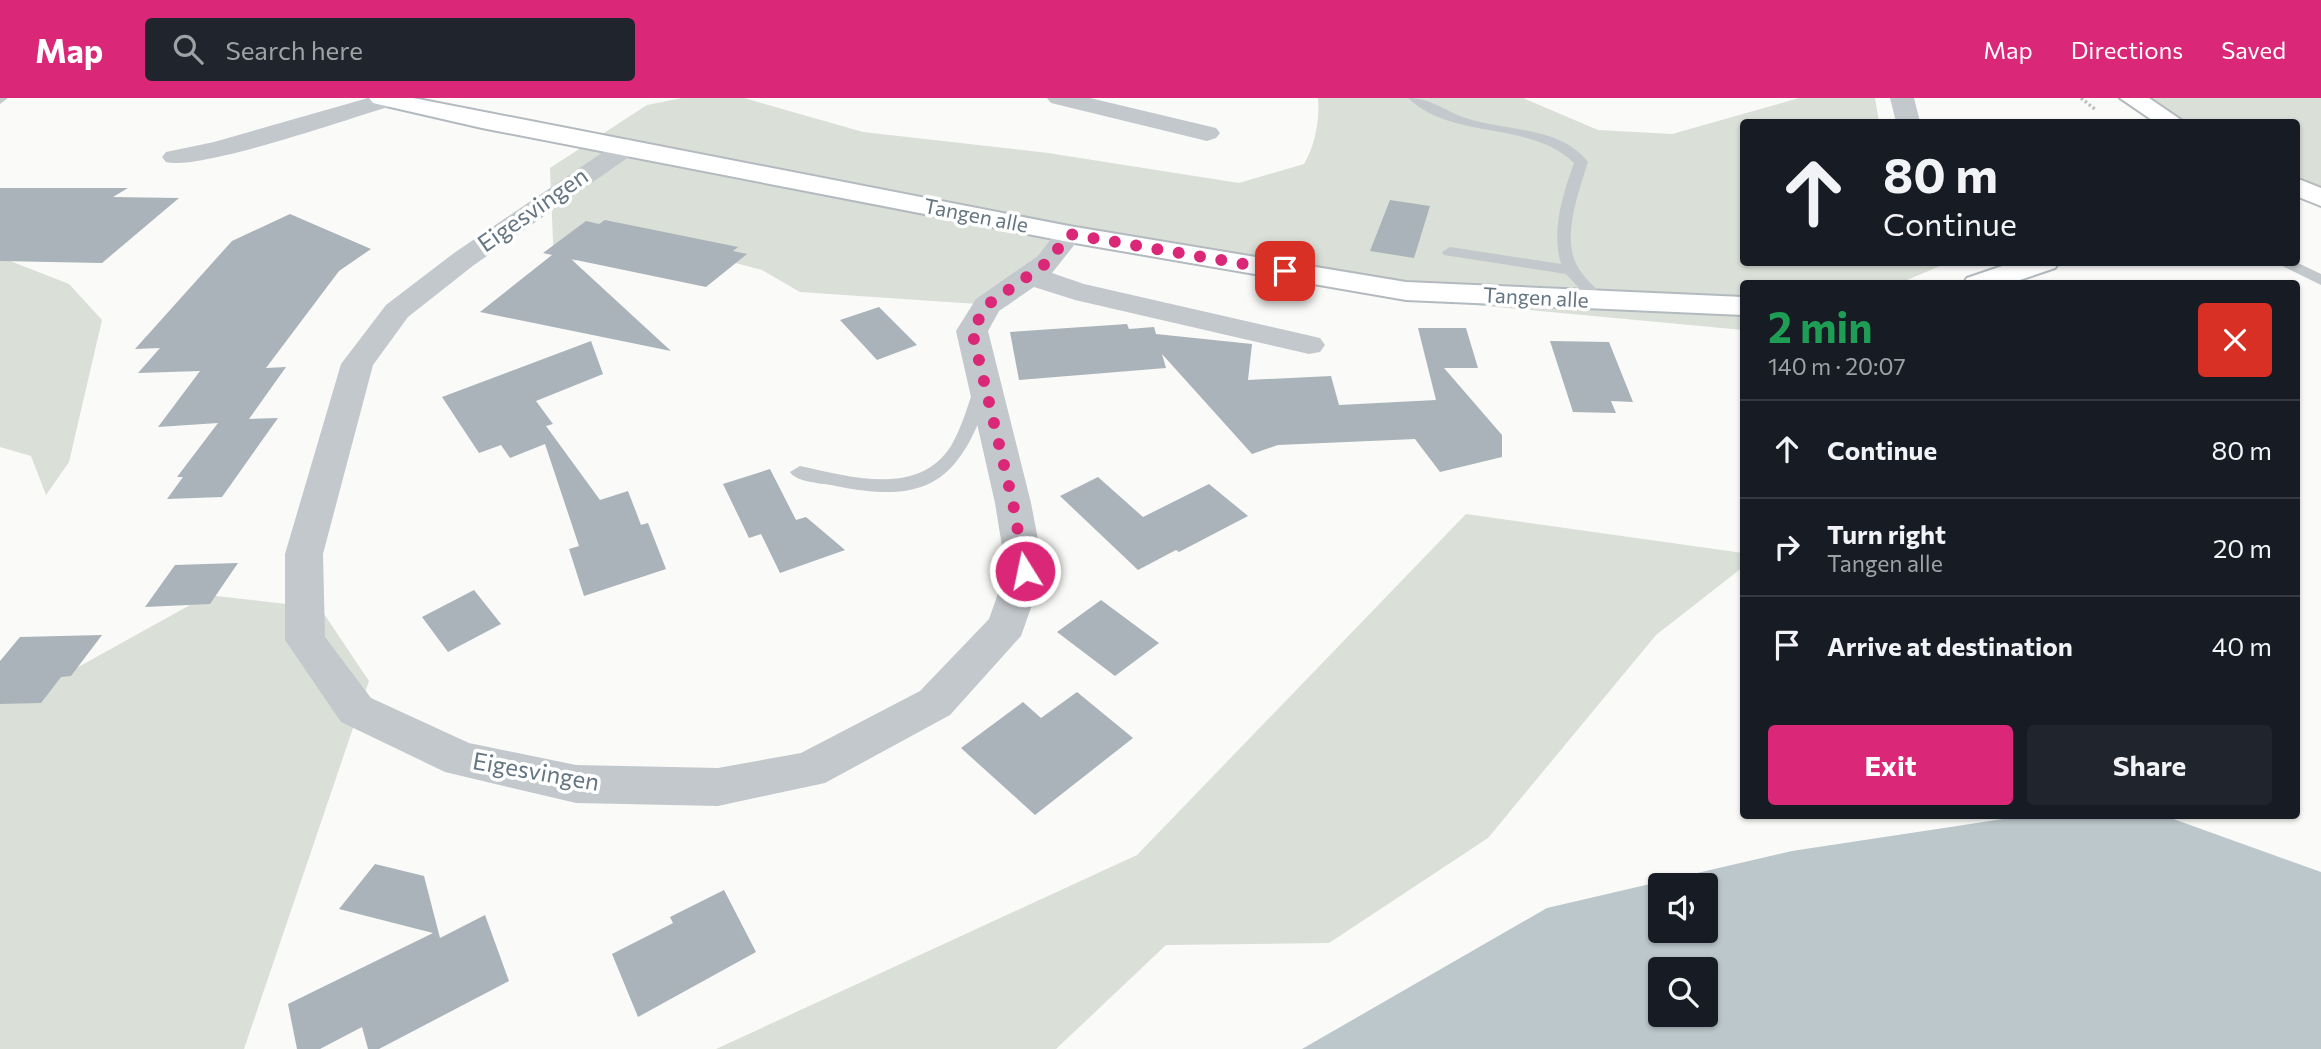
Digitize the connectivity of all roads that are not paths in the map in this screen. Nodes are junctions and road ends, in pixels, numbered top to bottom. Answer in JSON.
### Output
{"nodes":[{"id":1,"x":1059,"y":98,"type":"edge"},
{"id":2,"x":1415,"y":98,"type":"edge"},
{"id":3,"x":1902,"y":98,"type":"edge"},
{"id":4,"x":2132,"y":98,"type":"edge"},
{"id":5,"x":384,"y":99,"type":"edge"},
{"id":6,"x":1137,"y":106,"type":"edge"},
{"id":7,"x":1907,"y":119,"type":"edge"},
{"id":8,"x":2167,"y":119,"type":"edge"},
{"id":9,"x":1207,"y":133,"type":"dead end"},
{"id":10,"x":627,"y":146,"type":"junction"},
{"id":11,"x":175,"y":157,"type":"dead end"},
{"id":12,"x":2300,"y":188,"type":"edge"},
{"id":13,"x":2321,"y":198,"type":"edge"},
{"id":14,"x":1069,"y":234,"type":"junction"},
{"id":15,"x":1450,"y":252,"type":"dead end"},
{"id":16,"x":2033,"y":266,"type":"edge"},
{"id":17,"x":2291,"y":266,"type":"edge"},
{"id":18,"x":1571,"y":270,"type":"junction"},
{"id":19,"x":1031,"y":276,"type":"junction"},
{"id":20,"x":1989,"y":280,"type":"edge"},
{"id":21,"x":2321,"y":280,"type":"edge"},
{"id":22,"x":1600,"y":301,"type":"junction"},
{"id":23,"x":1740,"y":306,"type":"edge"},
{"id":24,"x":1309,"y":345,"type":"dead end"},
{"id":25,"x":984,"y":385,"type":"junction"},
{"id":26,"x":800,"y":472,"type":"dead end"}],
"edges":[{"from":1,"to":6,"type":"street"},
{"from":2,"to":18,"type":"lane","name":"Tangen alle"},
{"from":3,"to":7,"type":"street"},
{"from":4,"to":8,"type":"main road"},
{"from":5,"to":10,"type":"main road","name":"Tangen alle"},
{"from":5,"to":11,"type":"street"},
{"from":6,"to":9,"type":"street"},
{"from":10,"to":14,"type":"main road","name":"Tangen alle"},
{"from":10,"to":25,"type":"street","name":"Eigesvingen"},
{"from":12,"to":13,"type":"main road"},
{"from":14,"to":19,"type":"street","name":"Eigesvingen"},
{"from":14,"to":22,"type":"main road","name":"Tangen alle"},
{"from":15,"to":18,"type":"lane"},
{"from":16,"to":20,"type":"main road"},
{"from":17,"to":21,"type":"lane"},
{"from":18,"to":22,"type":"lane"},
{"from":19,"to":24,"type":"street"},
{"from":19,"to":25,"type":"street","name":"Eigesvingen"},
{"from":22,"to":23,"type":"main road","name":"Tangen alle"},
{"from":25,"to":26,"type":"lane"}]}
